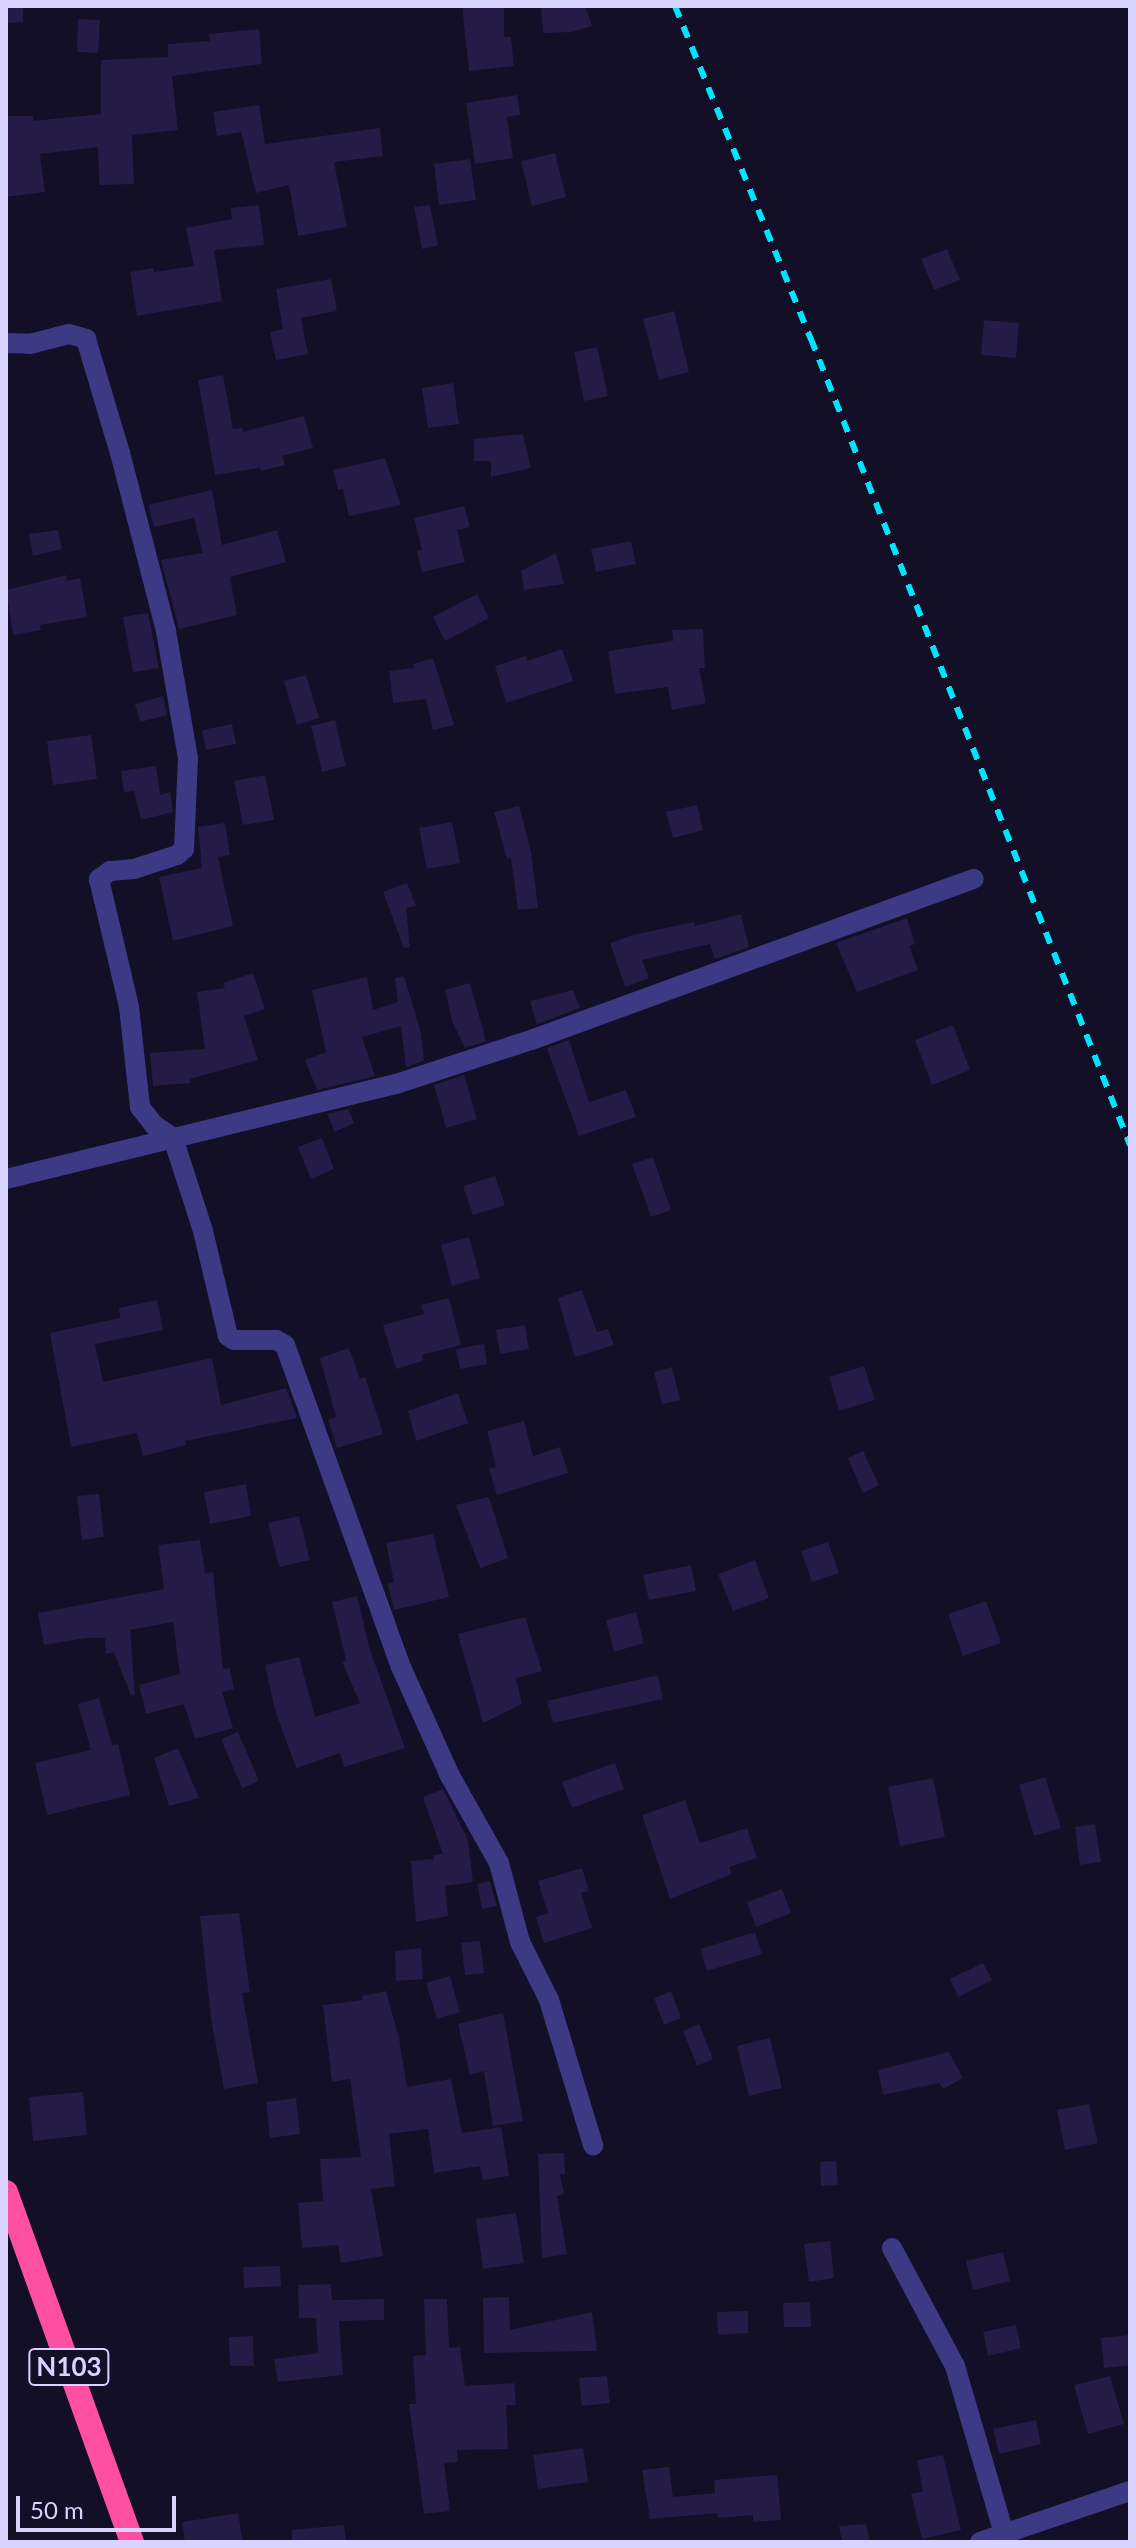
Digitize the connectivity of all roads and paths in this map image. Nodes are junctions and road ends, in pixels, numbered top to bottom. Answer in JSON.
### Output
{"nodes":[{"id":1,"x":6,"y":343,"type":"edge"},
{"id":2,"x":974,"y":879,"type":"dead end"},
{"id":3,"x":173,"y":1138,"type":"junction"},
{"id":4,"x":6,"y":1179,"type":"edge"},
{"id":5,"x":593,"y":2145,"type":"dead end"},
{"id":6,"x":6,"y":2192,"type":"edge"},
{"id":7,"x":892,"y":2248,"type":"dead end"},
{"id":8,"x":1130,"y":2491,"type":"edge"},
{"id":9,"x":1004,"y":2534,"type":"junction"},
{"id":10,"x":132,"y":2542,"type":"edge"},
{"id":11,"x":980,"y":2542,"type":"edge"}],
"edges":[{"from":1,"to":3,"type":"street"},
{"from":2,"to":3,"type":"street"},
{"from":3,"to":4,"type":"street"},
{"from":3,"to":5,"type":"street"},
{"from":6,"to":10,"type":"highway","number":"N103"},
{"from":7,"to":9,"type":"street"},
{"from":8,"to":9,"type":"street"},
{"from":9,"to":11,"type":"street"}]}
